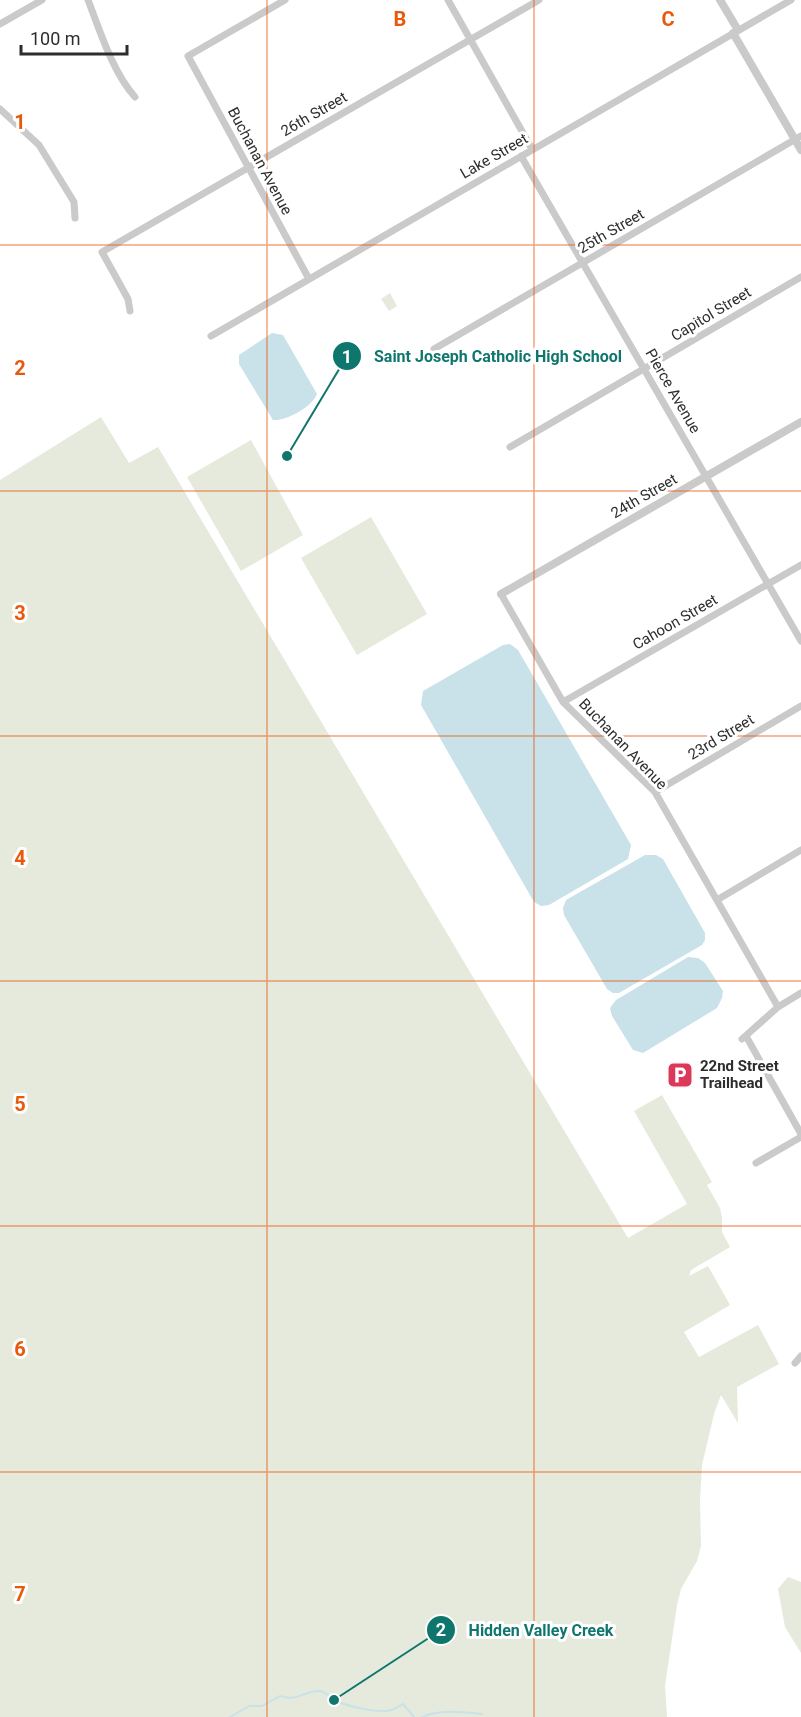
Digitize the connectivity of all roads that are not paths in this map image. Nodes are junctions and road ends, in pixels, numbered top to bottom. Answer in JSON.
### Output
{"nodes":[{"id":1,"x":42,"y":0,"type":"edge"},
{"id":2,"x":88,"y":0,"type":"edge"},
{"id":3,"x":285,"y":0,"type":"edge"},
{"id":4,"x":448,"y":0,"type":"edge"},
{"id":5,"x":539,"y":0,"type":"edge"},
{"id":6,"x":720,"y":0,"type":"edge"},
{"id":7,"x":791,"y":0,"type":"edge"},
{"id":8,"x":0,"y":24,"type":"edge"},
{"id":9,"x":736,"y":32,"type":"junction"},
{"id":10,"x":470,"y":40,"type":"junction"},
{"id":11,"x":135,"y":97,"type":"dead end"},
{"id":12,"x":0,"y":109,"type":"edge"},
{"id":13,"x":798,"y":138,"type":"edge"},
{"id":14,"x":532,"y":149,"type":"junction"},
{"id":15,"x":801,"y":150,"type":"edge"},
{"id":16,"x":521,"y":156,"type":"junction"},
{"id":17,"x":248,"y":168,"type":"junction"},
{"id":18,"x":75,"y":218,"type":"dead end"},
{"id":19,"x":583,"y":263,"type":"junction"},
{"id":20,"x":801,"y":277,"type":"edge"},
{"id":21,"x":309,"y":279,"type":"junction"},
{"id":22,"x":130,"y":311,"type":"dead end"},
{"id":23,"x":212,"y":336,"type":"dead end"},
{"id":24,"x":434,"y":349,"type":"dead end"},
{"id":25,"x":644,"y":369,"type":"junction"},
{"id":26,"x":801,"y":422,"type":"edge"},
{"id":27,"x":510,"y":447,"type":"dead end"},
{"id":28,"x":706,"y":476,"type":"junction"},
{"id":29,"x":801,"y":565,"type":"edge"},
{"id":30,"x":768,"y":584,"type":"junction"},
{"id":31,"x":501,"y":594,"type":"joint"},
{"id":32,"x":801,"y":640,"type":"edge"},
{"id":33,"x":563,"y":702,"type":"junction"},
{"id":34,"x":801,"y":706,"type":"edge"},
{"id":35,"x":655,"y":792,"type":"junction"},
{"id":36,"x":801,"y":850,"type":"edge"},
{"id":37,"x":717,"y":900,"type":"junction"},
{"id":38,"x":801,"y":993,"type":"edge"},
{"id":39,"x":778,"y":1007,"type":"junction"},
{"id":40,"x":801,"y":1136,"type":"edge"},
{"id":41,"x":756,"y":1163,"type":"dead end"},
{"id":42,"x":801,"y":1356,"type":"edge"},
{"id":43,"x":795,"y":1363,"type":"dead end"}],
"edges":[{"from":1,"to":8,"type":"street"},
{"from":2,"to":11,"type":"street"},
{"from":3,"to":17,"type":"street","name":"Buchanan Avenue"},
{"from":4,"to":10,"type":"street"},
{"from":5,"to":10,"type":"street","name":"26th Street"},
{"from":6,"to":9,"type":"street"},
{"from":7,"to":9,"type":"street","name":"Lake Street"},
{"from":9,"to":13,"type":"street"},
{"from":9,"to":14,"type":"street","name":"Lake Street"},
{"from":10,"to":14,"type":"street"},
{"from":10,"to":17,"type":"street","name":"26th Street"},
{"from":12,"to":18,"type":"street"},
{"from":13,"to":15,"type":"street"},
{"from":13,"to":19,"type":"street","name":"25th Street"},
{"from":14,"to":16,"type":"street","name":"Lake Street"},
{"from":16,"to":19,"type":"street","name":"Pierce Avenue"},
{"from":16,"to":21,"type":"street","name":"Lake Street"},
{"from":17,"to":21,"type":"street","name":"Buchanan Avenue"},
{"from":17,"to":22,"type":"street","name":"26th Street"},
{"from":19,"to":24,"type":"street","name":"25th Street"},
{"from":19,"to":25,"type":"street","name":"Pierce Avenue"},
{"from":20,"to":25,"type":"street","name":"Capitol Street"},
{"from":21,"to":23,"type":"street","name":"Lake Street"},
{"from":25,"to":27,"type":"street","name":"Capitol Street"},
{"from":25,"to":28,"type":"street","name":"Pierce Avenue"},
{"from":26,"to":28,"type":"street","name":"24th Street"},
{"from":28,"to":30,"type":"street","name":"Pierce Avenue"},
{"from":28,"to":31,"type":"street","name":"24th Street"},
{"from":29,"to":30,"type":"street","name":"Cahoon Street"},
{"from":30,"to":32,"type":"street","name":"Pierce Avenue"},
{"from":30,"to":33,"type":"street","name":"Cahoon Street"},
{"from":31,"to":33,"type":"street","name":"Buchanan Avenue"},
{"from":33,"to":35,"type":"street","name":"Buchanan Avenue"},
{"from":34,"to":35,"type":"street","name":"23rd Street"},
{"from":35,"to":37,"type":"street","name":"Buchanan Avenue"},
{"from":36,"to":37,"type":"street"},
{"from":37,"to":39,"type":"street","name":"Buchanan Avenue"},
{"from":38,"to":39,"type":"street"},
{"from":39,"to":40,"type":"street"},
{"from":40,"to":41,"type":"street"},
{"from":42,"to":43,"type":"street"}]}
